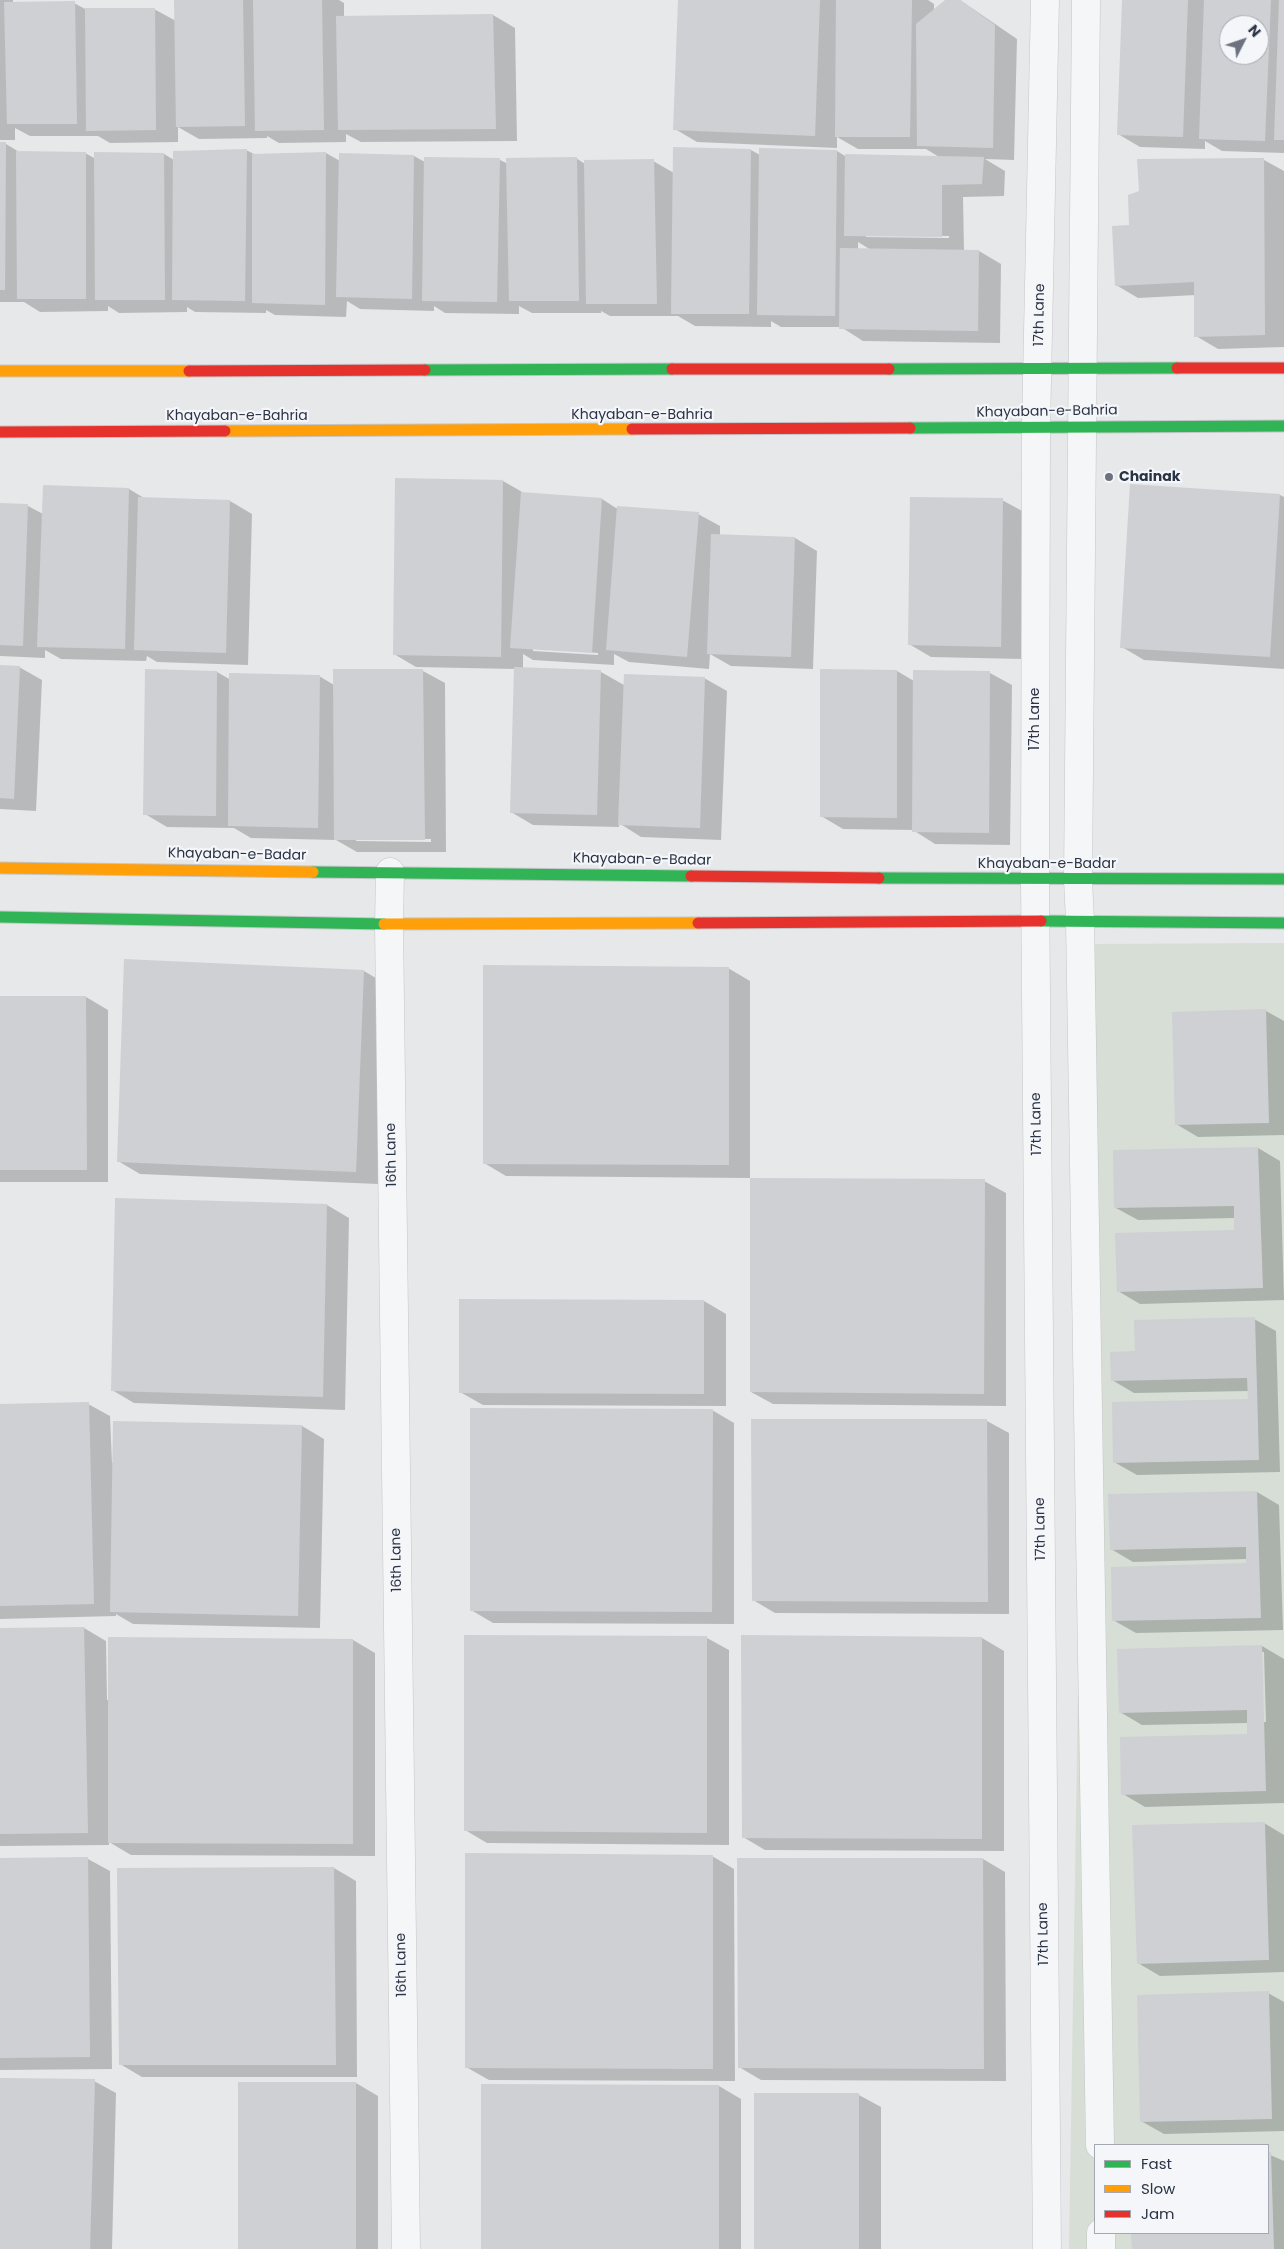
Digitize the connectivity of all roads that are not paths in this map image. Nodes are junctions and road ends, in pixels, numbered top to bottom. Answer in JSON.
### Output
{"nodes":[{"id":1,"x":1045,"y":0,"type":"edge"},
{"id":2,"x":1086,"y":0,"type":"edge"},
{"id":3,"x":1284,"y":368,"type":"edge"},
{"id":4,"x":1082,"y":369,"type":"junction"},
{"id":5,"x":1039,"y":370,"type":"junction"},
{"id":6,"x":0,"y":371,"type":"edge"},
{"id":7,"x":1081,"y":425,"type":"junction"},
{"id":8,"x":1284,"y":426,"type":"edge"},
{"id":9,"x":1036,"y":428,"type":"junction"},
{"id":10,"x":0,"y":432,"type":"edge"},
{"id":11,"x":0,"y":868,"type":"edge"},
{"id":12,"x":390,"y":872,"type":"junction"},
{"id":13,"x":1078,"y":879,"type":"junction"},
{"id":14,"x":1284,"y":879,"type":"edge"},
{"id":15,"x":1035,"y":880,"type":"junction"},
{"id":16,"x":0,"y":917,"type":"edge"},
{"id":17,"x":1035,"y":921,"type":"junction"},
{"id":18,"x":1080,"y":921,"type":"junction"},
{"id":19,"x":1284,"y":922,"type":"edge"},
{"id":20,"x":389,"y":924,"type":"junction"},
{"id":21,"x":1100,"y":2144,"type":"edge"},
{"id":22,"x":1101,"y":2234,"type":"edge"},
{"id":23,"x":406,"y":2249,"type":"edge"},
{"id":24,"x":1047,"y":2249,"type":"edge"},
{"id":25,"x":1102,"y":2249,"type":"edge"}],
"edges":[{"from":1,"to":5,"type":"street","name":"17th Lane"},
{"from":2,"to":4,"type":"street"},
{"from":3,"to":4,"type":"main road"},
{"from":4,"to":5,"type":"main road"},
{"from":4,"to":7,"type":"street"},
{"from":5,"to":6,"type":"main road"},
{"from":5,"to":9,"type":"street","name":"17th Lane"},
{"from":7,"to":8,"type":"main road","name":"Khayaban-e-Bahria"},
{"from":7,"to":9,"type":"main road","name":"Khayaban-e-Bahria"},
{"from":7,"to":13,"type":"street"},
{"from":9,"to":10,"type":"main road","name":"Khayaban-e-Bahria"},
{"from":9,"to":15,"type":"street","name":"17th Lane"},
{"from":11,"to":12,"type":"main road","name":"Khayaban-e-Badar"},
{"from":12,"to":15,"type":"main road","name":"Khayaban-e-Badar"},
{"from":12,"to":20,"type":"street","name":"16th Lane"},
{"from":13,"to":14,"type":"main road","name":"Khayaban-e-Badar"},
{"from":13,"to":15,"type":"main road","name":"Khayaban-e-Badar"},
{"from":13,"to":18,"type":"street"},
{"from":15,"to":17,"type":"street","name":"17th Lane"},
{"from":16,"to":20,"type":"main road"},
{"from":17,"to":18,"type":"main road"},
{"from":17,"to":20,"type":"main road"},
{"from":17,"to":24,"type":"street","name":"17th Lane"},
{"from":18,"to":19,"type":"main road"},
{"from":18,"to":21,"type":"street"},
{"from":20,"to":23,"type":"street","name":"16th Lane"},
{"from":22,"to":25,"type":"street"}]}
